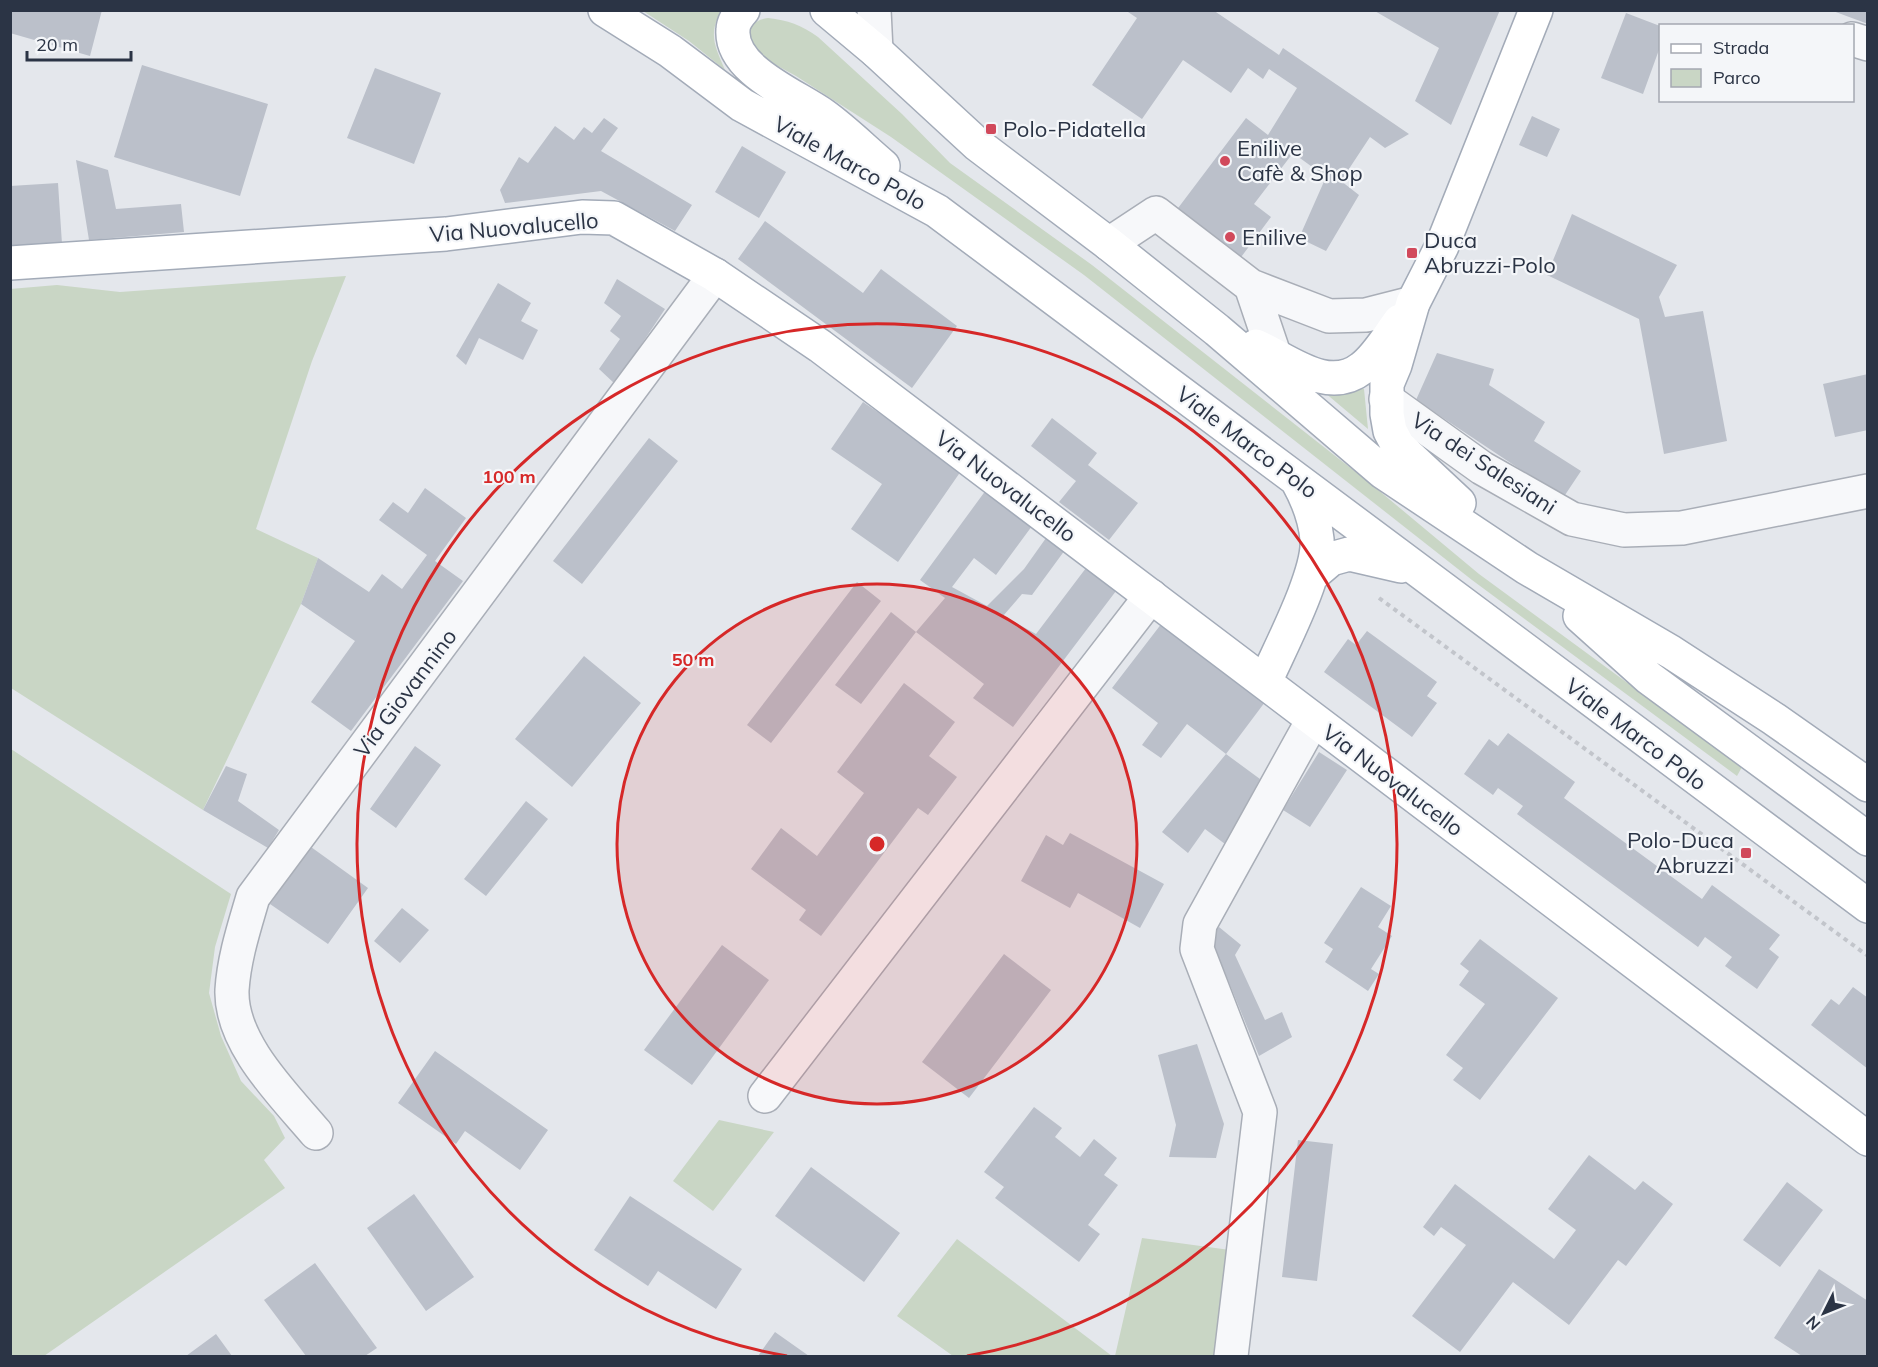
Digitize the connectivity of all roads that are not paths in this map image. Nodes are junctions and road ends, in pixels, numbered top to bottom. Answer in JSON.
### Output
{"nodes":[{"id":1,"x":605,"y":10,"type":"edge"},
{"id":2,"x":743,"y":10,"type":"edge"},
{"id":3,"x":827,"y":10,"type":"edge"},
{"id":4,"x":874,"y":10,"type":"edge"},
{"id":5,"x":1536,"y":10,"type":"edge"},
{"id":6,"x":876,"y":51,"type":"junction"},
{"id":7,"x":937,"y":211,"type":"junction"},
{"id":8,"x":1109,"y":244,"type":"junction"},
{"id":9,"x":10,"y":262,"type":"edge"},
{"id":10,"x":715,"y":275,"type":"junction"},
{"id":11,"x":1251,"y":286,"type":"junction"},
{"id":12,"x":1413,"y":303,"type":"junction"},
{"id":13,"x":1217,"y":330,"type":"junction"},
{"id":14,"x":1274,"y":354,"type":"junction"},
{"id":15,"x":1386,"y":399,"type":"junction"},
{"id":16,"x":1297,"y":480,"type":"junction"},
{"id":17,"x":1868,"y":491,"type":"edge"},
{"id":18,"x":1527,"y":568,"type":"junction"},
{"id":19,"x":1417,"y":571,"type":"junction"},
{"id":20,"x":1311,"y":576,"type":"junction"},
{"id":21,"x":1151,"y":596,"type":"junction"},
{"id":22,"x":1265,"y":682,"type":"junction"},
{"id":23,"x":1313,"y":720,"type":"junction"},
{"id":24,"x":1868,"y":784,"type":"edge"},
{"id":25,"x":1868,"y":839,"type":"edge"},
{"id":26,"x":1868,"y":906,"type":"edge"},
{"id":27,"x":765,"y":1096,"type":"dead end"},
{"id":28,"x":316,"y":1133,"type":"dead end"},
{"id":29,"x":1868,"y":1139,"type":"edge"},
{"id":30,"x":1231,"y":1356,"type":"edge"}],
"edges":[{"from":1,"to":7,"type":"main road","name":"Viale Marco Polo"},
{"from":2,"to":7,"type":"main road"},
{"from":3,"to":6,"type":"main road"},
{"from":4,"to":6,"type":"street"},
{"from":5,"to":12,"type":"main road"},
{"from":6,"to":8,"type":"main road"},
{"from":7,"to":16,"type":"main road","name":"Viale Marco Polo"},
{"from":8,"to":11,"type":"street"},
{"from":8,"to":13,"type":"main road"},
{"from":9,"to":10,"type":"main road","name":"Via Nuovalucello"},
{"from":10,"to":21,"type":"main road","name":"Via Nuovalucello"},
{"from":10,"to":28,"type":"street","name":"Via Giovannino"},
{"from":11,"to":12,"type":"street"},
{"from":11,"to":14,"type":"street"},
{"from":12,"to":14,"type":"main road"},
{"from":12,"to":15,"type":"main road"},
{"from":13,"to":14,"type":"main road"},
{"from":13,"to":18,"type":"main road"},
{"from":15,"to":17,"type":"street","name":"Via dei Salesiani"},
{"from":15,"to":18,"type":"main road"},
{"from":16,"to":19,"type":"main road","name":"Viale Marco Polo"},
{"from":16,"to":20,"type":"main road"},
{"from":18,"to":24,"type":"main road"},
{"from":18,"to":25,"type":"main road"},
{"from":19,"to":20,"type":"main road"},
{"from":19,"to":26,"type":"main road","name":"Viale Marco Polo"},
{"from":20,"to":22,"type":"main road"},
{"from":21,"to":22,"type":"main road","name":"Via Nuovalucello"},
{"from":21,"to":27,"type":"street"},
{"from":22,"to":23,"type":"main road","name":"Via Nuovalucello"},
{"from":23,"to":29,"type":"main road","name":"Via Nuovalucello"},
{"from":23,"to":30,"type":"street"}]}
